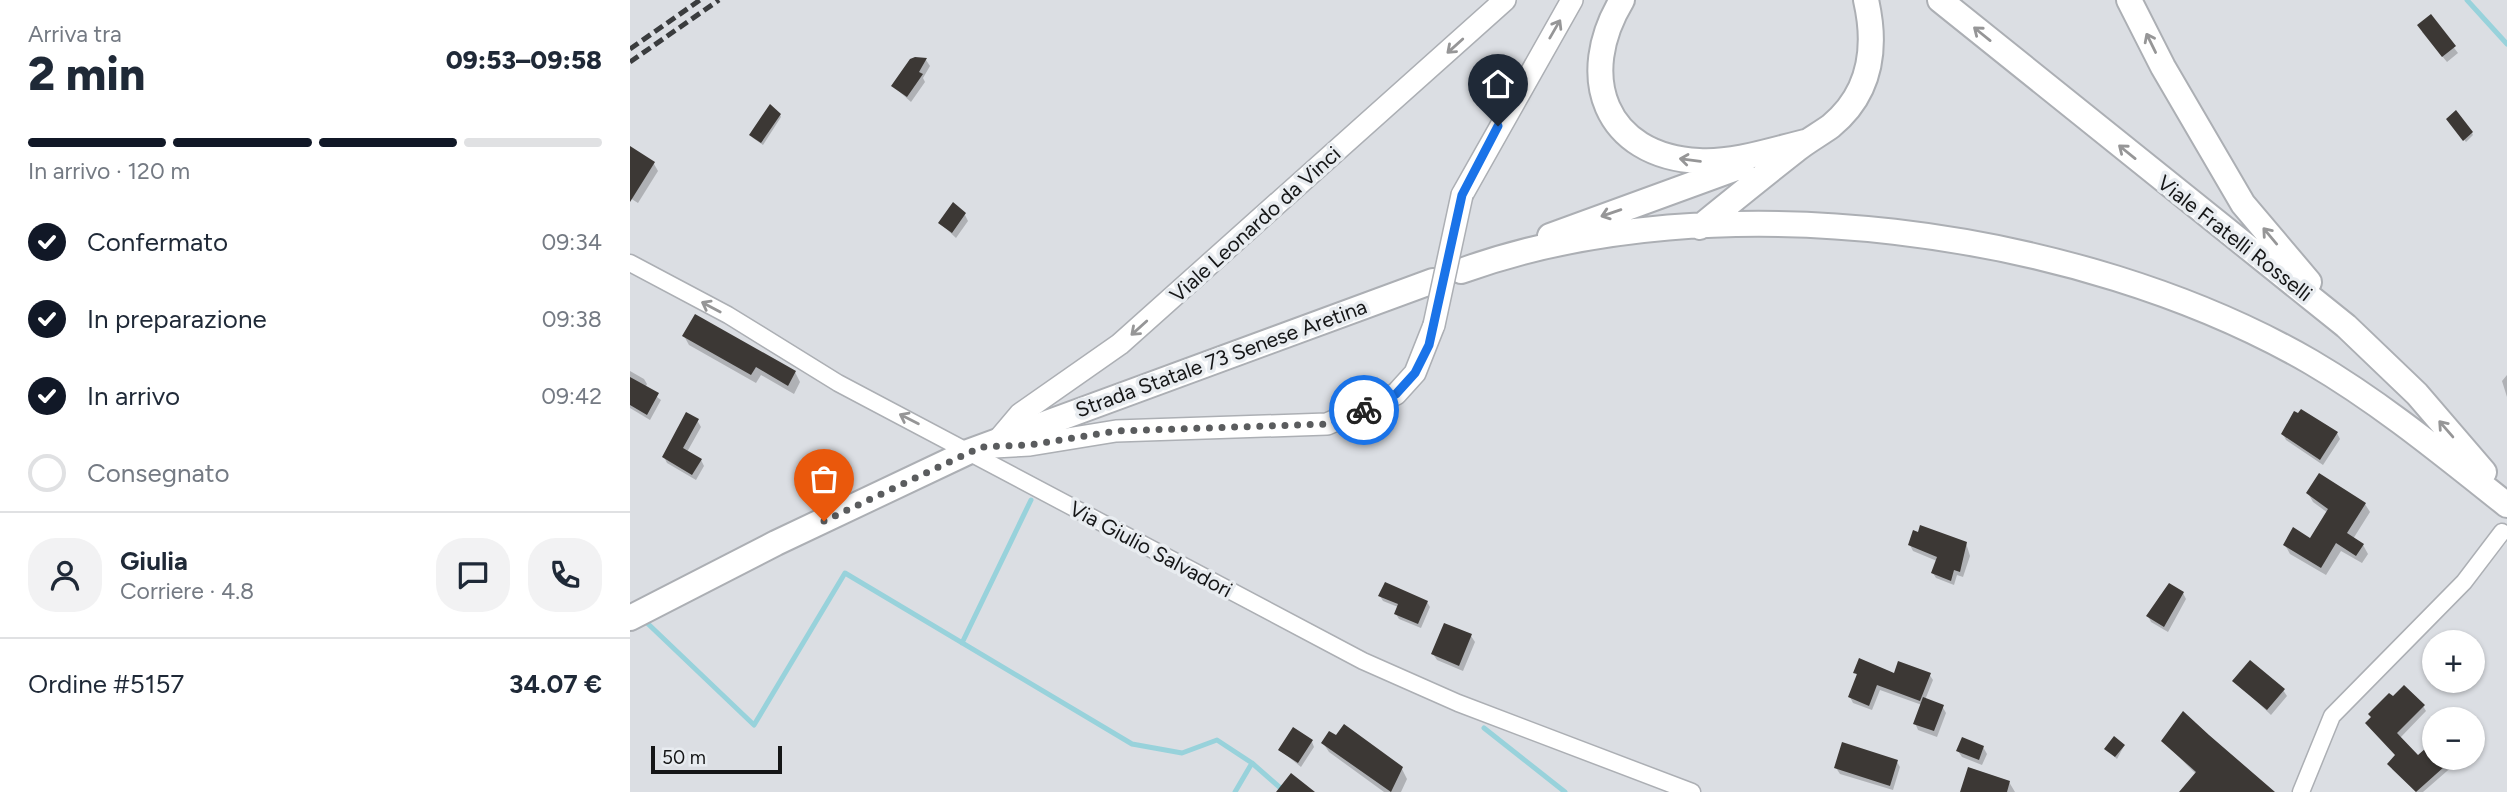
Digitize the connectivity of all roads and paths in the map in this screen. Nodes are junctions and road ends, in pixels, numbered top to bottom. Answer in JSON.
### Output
{"nodes":[{"id":1,"x":1505,"y":0,"type":"edge"},
{"id":2,"x":1572,"y":0,"type":"edge"},
{"id":3,"x":1622,"y":0,"type":"edge"},
{"id":4,"x":1866,"y":0,"type":"edge"},
{"id":5,"x":1940,"y":0,"type":"edge"},
{"id":6,"x":2129,"y":0,"type":"edge"},
{"id":7,"x":1805,"y":142,"type":"junction"},
{"id":8,"x":1698,"y":183,"type":"junction"},
{"id":9,"x":1700,"y":227,"type":"junction"},
{"id":10,"x":1496,"y":259,"type":"junction"},
{"id":11,"x":630,"y":263,"type":"edge"},
{"id":12,"x":1461,"y":271,"type":"dead end"},
{"id":13,"x":1433,"y":281,"type":"dead end"},
{"id":14,"x":2346,"y":326,"type":"junction"},
{"id":15,"x":983,"y":447,"type":"junction"},
{"id":16,"x":2507,"y":499,"type":"edge"},
{"id":17,"x":2507,"y":505,"type":"edge"},
{"id":18,"x":2502,"y":532,"type":"dead end"},
{"id":19,"x":630,"y":618,"type":"edge"},
{"id":20,"x":1692,"y":792,"type":"edge"},
{"id":21,"x":2301,"y":792,"type":"edge"}],
"edges":[{"from":1,"to":15,"type":"main road","name":"Viale Leonardo da Vinci","one_way":true},
{"from":15,"to":2,"type":"main road","one_way":true,"bridge":true},
{"from":7,"to":3,"type":"main road","one_way":true},
{"from":4,"to":7,"type":"main road"},
{"from":14,"to":5,"type":"main road","name":"Viale Fratelli Rosselli","one_way":true},
{"from":14,"to":6,"type":"main road","one_way":true},
{"from":7,"to":8,"type":"main road"},
{"from":7,"to":9,"type":"main road"},
{"from":8,"to":9,"type":"main road"},
{"from":8,"to":10,"type":"main road","one_way":true},
{"from":9,"to":10,"type":"main road"},
{"from":9,"to":17,"type":"main road"},
{"from":10,"to":12,"type":"main road"},
{"from":15,"to":11,"type":"street","name":"Via Giulio Salvadori","one_way":true},
{"from":13,"to":15,"type":"main road","name":"Strada Statale 73 Senese Aretina"},
{"from":16,"to":14,"type":"main road","name":"Viale Fratelli Rosselli","one_way":true},
{"from":15,"to":19,"type":"main road","name":"Strada Statale 73 Senese Aretina"},
{"from":15,"to":20,"type":"street","name":"Via Giulio Salvadori"},
{"from":18,"to":21,"type":"street"}]}
